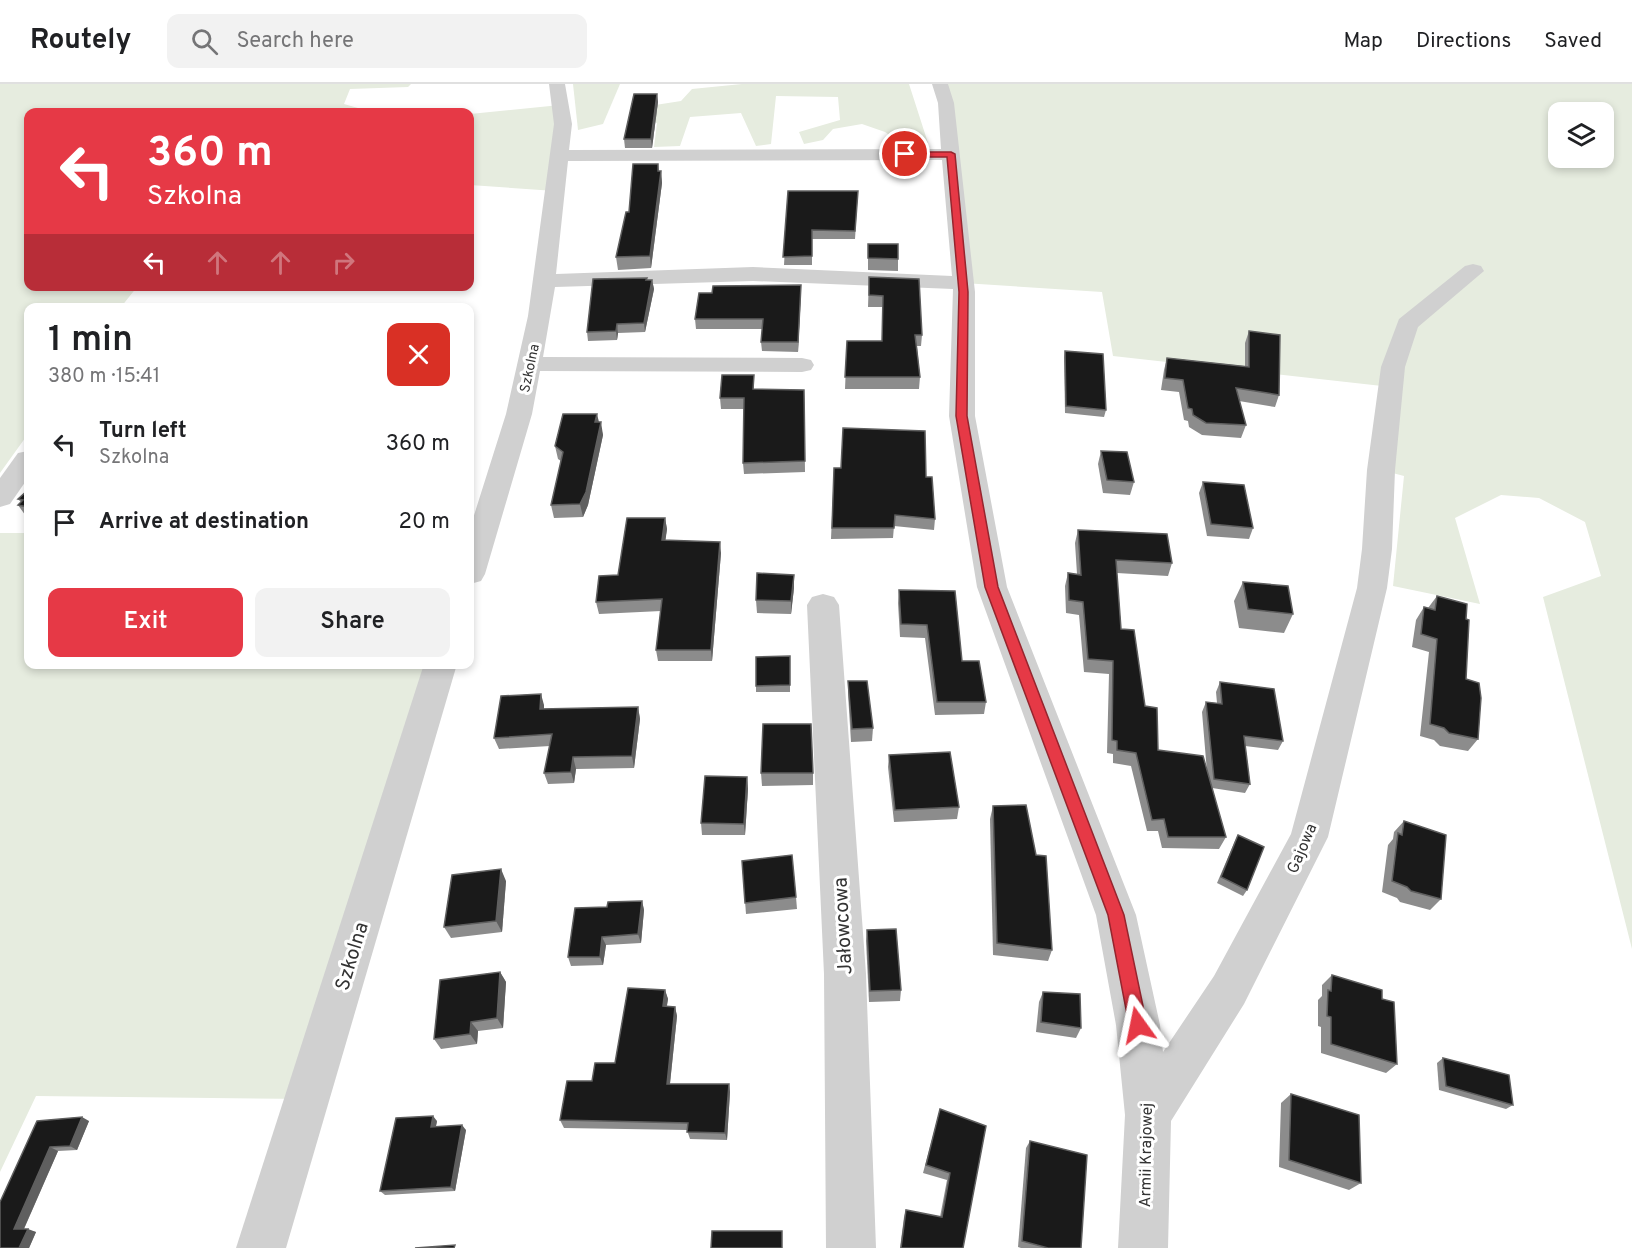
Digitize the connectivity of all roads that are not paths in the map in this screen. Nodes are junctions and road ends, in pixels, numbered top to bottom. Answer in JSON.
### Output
{"nodes":[{"id":1,"x":557,"y":84,"type":"edge"},
{"id":2,"x":940,"y":84,"type":"edge"},
{"id":3,"x":951,"y":154,"type":"junction"},
{"id":4,"x":559,"y":156,"type":"junction"},
{"id":5,"x":1473,"y":271,"type":"dead end"},
{"id":6,"x":544,"y":281,"type":"junction"},
{"id":7,"x":963,"y":283,"type":"junction"},
{"id":8,"x":530,"y":364,"type":"junction"},
{"id":9,"x":802,"y":365,"type":"dead end"},
{"id":10,"x":24,"y":465,"type":"edge"},
{"id":11,"x":0,"y":498,"type":"edge"},
{"id":12,"x":474,"y":561,"type":"edge"},
{"id":13,"x":823,"y":605,"type":"dead end"},
{"id":14,"x":439,"y":669,"type":"edge"},
{"id":15,"x":1148,"y":1116,"type":"junction"},
{"id":16,"x":261,"y":1248,"type":"edge"},
{"id":17,"x":850,"y":1248,"type":"edge"},
{"id":18,"x":1143,"y":1248,"type":"edge"}],
"edges":[{"from":1,"to":4,"type":"street","name":"Szkolna"},
{"from":2,"to":3,"type":"street","name":"Armii Krajowej"},
{"from":3,"to":4,"type":"street"},
{"from":3,"to":7,"type":"street","name":"Armii Krajowej"},
{"from":4,"to":6,"type":"street","name":"Szkolna"},
{"from":5,"to":15,"type":"street","name":"Gajowa"},
{"from":6,"to":7,"type":"street"},
{"from":6,"to":8,"type":"street","name":"Szkolna"},
{"from":7,"to":15,"type":"street","name":"Armii Krajowej"},
{"from":8,"to":9,"type":"street"},
{"from":8,"to":12,"type":"street","name":"Szkolna"},
{"from":10,"to":11,"type":"street"},
{"from":13,"to":17,"type":"street","name":"Jałowcowa"},
{"from":14,"to":16,"type":"street","name":"Szkolna"},
{"from":15,"to":18,"type":"street","name":"Armii Krajowej"}]}
